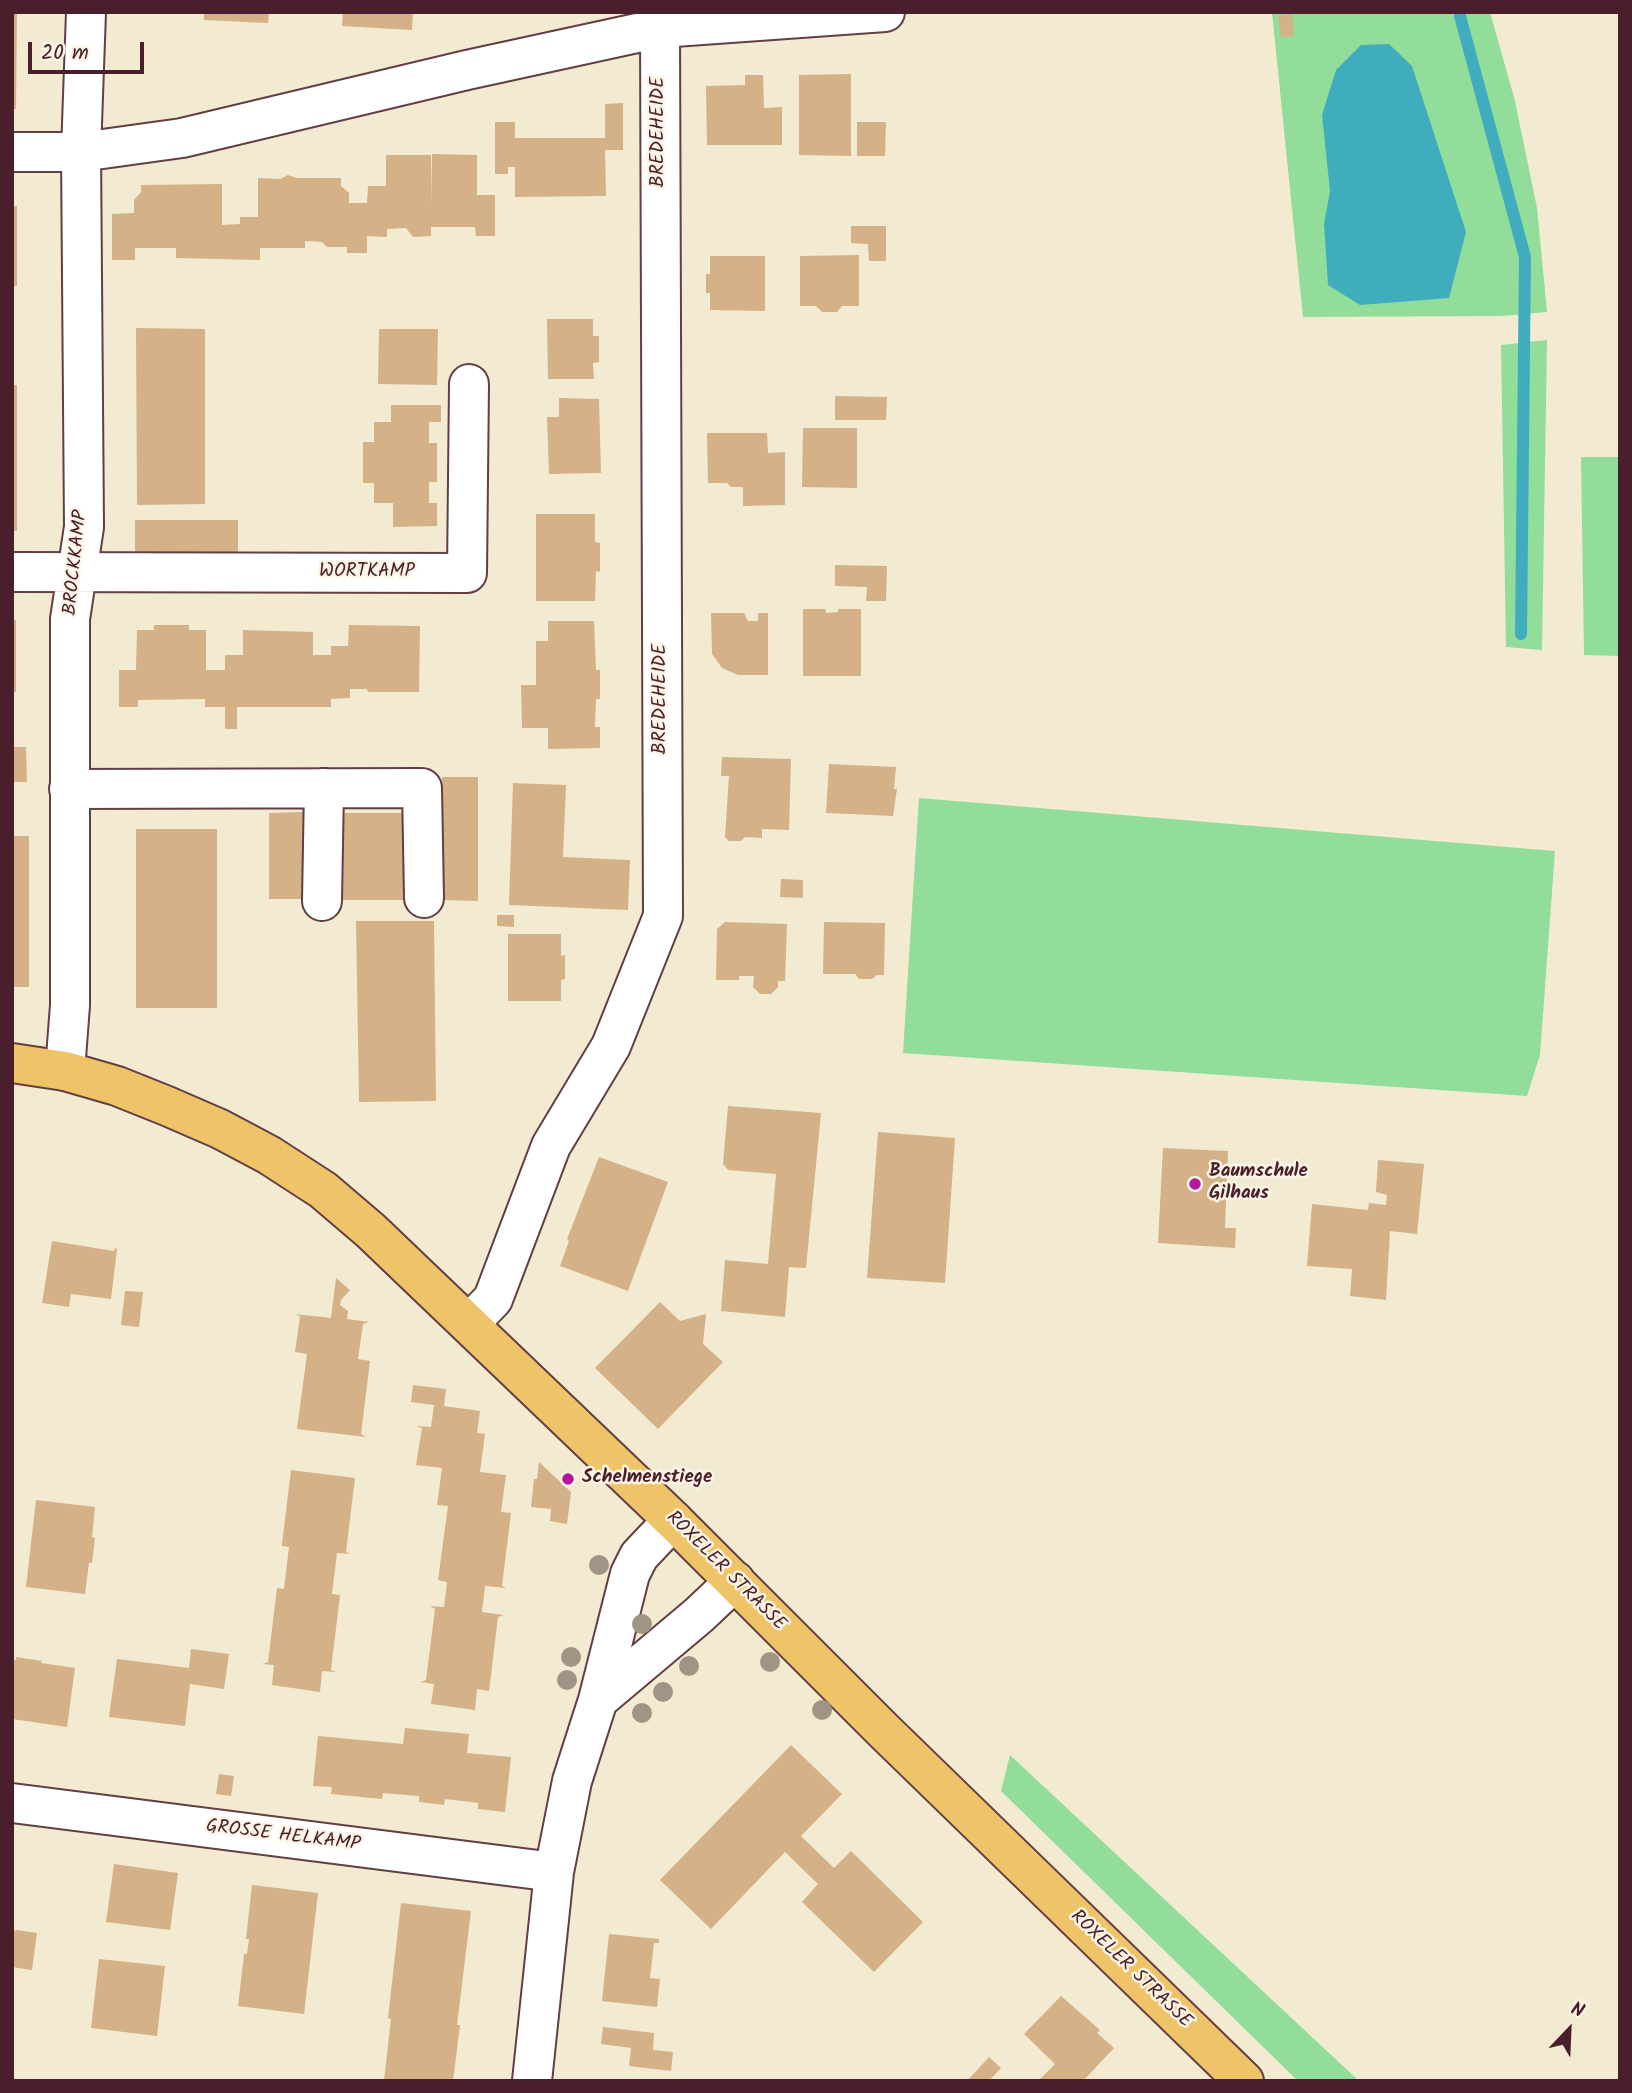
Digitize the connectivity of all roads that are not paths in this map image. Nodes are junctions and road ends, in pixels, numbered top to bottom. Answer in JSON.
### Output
{"nodes":[{"id":1,"x":86,"y":12,"type":"edge"},
{"id":2,"x":882,"y":12,"type":"edge"},
{"id":3,"x":660,"y":28,"type":"junction"},
{"id":4,"x":12,"y":152,"type":"edge"},
{"id":5,"x":80,"y":152,"type":"junction"},
{"id":6,"x":469,"y":384,"type":"dead end"},
{"id":7,"x":12,"y":572,"type":"edge"},
{"id":8,"x":78,"y":572,"type":"junction"},
{"id":9,"x":324,"y":788,"type":"junction"},
{"id":10,"x":69,"y":789,"type":"junction"},
{"id":11,"x":424,"y":898,"type":"dead end"},
{"id":12,"x":322,"y":901,"type":"dead end"},
{"id":13,"x":12,"y":1063,"type":"edge"},
{"id":14,"x":65,"y":1071,"type":"junction"},
{"id":15,"x":469,"y":1324,"type":"junction"},
{"id":16,"x":673,"y":1520,"type":"junction"},
{"id":17,"x":735,"y":1581,"type":"junction"},
{"id":18,"x":598,"y":1700,"type":"junction"},
{"id":19,"x":12,"y":1803,"type":"edge"},
{"id":20,"x":554,"y":1872,"type":"junction"},
{"id":21,"x":532,"y":2081,"type":"edge"},
{"id":22,"x":1244,"y":2081,"type":"edge"}],
"edges":[{"from":1,"to":5,"type":"street","name":"BROCKKAMP"},
{"from":2,"to":3,"type":"street"},
{"from":3,"to":5,"type":"street"},
{"from":3,"to":15,"type":"street","name":"BREDEHEIDE"},
{"from":4,"to":5,"type":"street"},
{"from":5,"to":8,"type":"street","name":"BROCKKAMP"},
{"from":6,"to":8,"type":"street","name":"WORTKAMP"},
{"from":7,"to":8,"type":"street"},
{"from":8,"to":10,"type":"street","name":"BROCKKAMP"},
{"from":9,"to":10,"type":"street"},
{"from":9,"to":11,"type":"street"},
{"from":9,"to":12,"type":"street"},
{"from":10,"to":14,"type":"street","name":"BROCKKAMP"},
{"from":13,"to":14,"type":"main road","name":"ROXELER STRASSE"},
{"from":14,"to":15,"type":"main road","name":"ROXELER STRASSE"},
{"from":15,"to":16,"type":"main road","name":"ROXELER STRASSE"},
{"from":16,"to":17,"type":"main road","name":"ROXELER STRASSE"},
{"from":16,"to":18,"type":"street"},
{"from":17,"to":18,"type":"street"},
{"from":17,"to":22,"type":"main road","name":"ROXELER STRASSE"},
{"from":18,"to":20,"type":"street"},
{"from":19,"to":20,"type":"street","name":"GROSSE HELKAMP"},
{"from":20,"to":21,"type":"street"}]}
